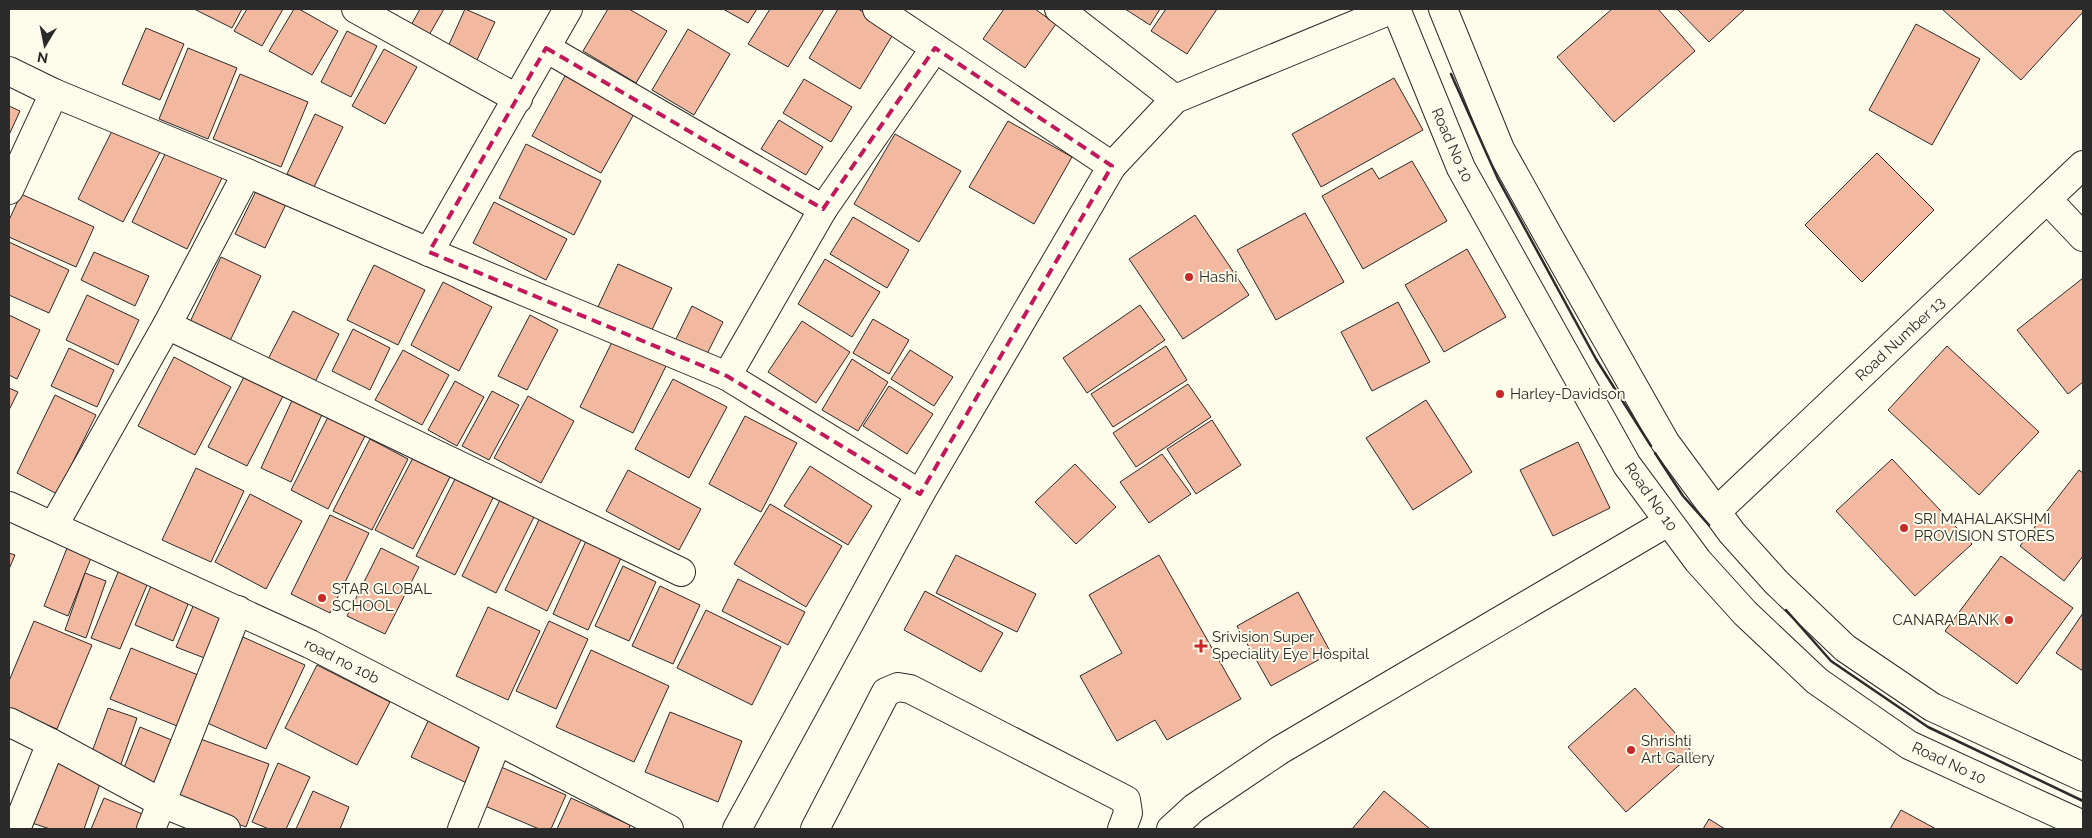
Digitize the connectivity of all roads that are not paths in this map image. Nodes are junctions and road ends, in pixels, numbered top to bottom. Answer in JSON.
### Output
{"nodes":[{"id":1,"x":356,"y":9,"type":"edge"},
{"id":2,"x":568,"y":9,"type":"edge"},
{"id":3,"x":877,"y":9,"type":"edge"},
{"id":4,"x":1059,"y":9,"type":"edge"},
{"id":5,"x":1395,"y":9,"type":"edge"},
{"id":6,"x":1443,"y":9,"type":"edge"},
{"id":7,"x":546,"y":48,"type":"junction"},
{"id":8,"x":935,"y":48,"type":"junction"},
{"id":9,"x":9,"y":71,"type":"edge"},
{"id":10,"x":54,"y":93,"type":"junction"},
{"id":11,"x":518,"y":99,"type":"junction"},
{"id":12,"x":1174,"y":99,"type":"junction"},
{"id":13,"x":2083,"y":165,"type":"edge"},
{"id":14,"x":1112,"y":166,"type":"junction"},
{"id":15,"x":247,"y":173,"type":"junction"},
{"id":16,"x":9,"y":190,"type":"edge"},
{"id":17,"x":2047,"y":200,"type":"junction"},
{"id":18,"x":823,"y":209,"type":"junction"},
{"id":19,"x":2083,"y":237,"type":"edge"},
{"id":20,"x":429,"y":252,"type":"junction"},
{"id":21,"x":167,"y":325,"type":"junction"},
{"id":22,"x":727,"y":376,"type":"junction"},
{"id":23,"x":920,"y":494,"type":"junction"},
{"id":24,"x":9,"y":506,"type":"edge"},
{"id":25,"x":1716,"y":512,"type":"junction"},
{"id":26,"x":1668,"y":522,"type":"junction"},
{"id":27,"x":54,"y":525,"type":"junction"},
{"id":28,"x":681,"y":572,"type":"dead end"},
{"id":29,"x":238,"y":610,"type":"junction"},
{"id":30,"x":9,"y":722,"type":"edge"},
{"id":31,"x":497,"y":742,"type":"junction"},
{"id":32,"x":51,"y":743,"type":"junction"},
{"id":33,"x":2083,"y":777,"type":"edge"},
{"id":34,"x":162,"y":803,"type":"junction"},
{"id":35,"x":2083,"y":825,"type":"edge"},
{"id":36,"x":16,"y":829,"type":"edge"},
{"id":37,"x":151,"y":829,"type":"edge"},
{"id":38,"x":226,"y":829,"type":"edge"},
{"id":39,"x":462,"y":829,"type":"edge"},
{"id":40,"x":669,"y":829,"type":"edge"},
{"id":41,"x":737,"y":829,"type":"edge"},
{"id":42,"x":815,"y":829,"type":"edge"},
{"id":43,"x":1122,"y":829,"type":"edge"},
{"id":44,"x":1171,"y":829,"type":"edge"}],
"edges":[{"from":1,"to":11,"type":"street"},
{"from":2,"to":7,"type":"street"},
{"from":3,"to":8,"type":"street"},
{"from":4,"to":12,"type":"street"},
{"from":5,"to":12,"type":"street"},
{"from":5,"to":26,"type":"street","name":"Road No 10"},
{"from":6,"to":25,"type":"street"},
{"from":7,"to":11,"type":"street"},
{"from":7,"to":18,"type":"street"},
{"from":8,"to":14,"type":"street"},
{"from":8,"to":18,"type":"street"},
{"from":9,"to":10,"type":"street"},
{"from":10,"to":15,"type":"street"},
{"from":10,"to":16,"type":"street"},
{"from":11,"to":20,"type":"street"},
{"from":12,"to":14,"type":"street"},
{"from":13,"to":17,"type":"street","name":"Road Number 13"},
{"from":14,"to":23,"type":"street"},
{"from":15,"to":20,"type":"street"},
{"from":15,"to":21,"type":"street"},
{"from":17,"to":19,"type":"street"},
{"from":17,"to":25,"type":"street","name":"Road Number 13"},
{"from":18,"to":22,"type":"street"},
{"from":20,"to":22,"type":"street"},
{"from":21,"to":27,"type":"street"},
{"from":21,"to":28,"type":"street"},
{"from":22,"to":23,"type":"street"},
{"from":23,"to":41,"type":"street"},
{"from":24,"to":27,"type":"street","name":"road no 10b"},
{"from":25,"to":33,"type":"street"},
{"from":26,"to":35,"type":"street","name":"Road No 10"},
{"from":26,"to":44,"type":"street"},
{"from":27,"to":29,"type":"street","name":"road no 10b"},
{"from":29,"to":31,"type":"street","name":"road no 10b"},
{"from":29,"to":34,"type":"street"},
{"from":30,"to":32,"type":"street"},
{"from":31,"to":39,"type":"street"},
{"from":31,"to":40,"type":"street","name":"road no 10b"},
{"from":32,"to":34,"type":"street"},
{"from":32,"to":36,"type":"street"},
{"from":34,"to":37,"type":"street"},
{"from":34,"to":38,"type":"street"},
{"from":42,"to":43,"type":"street"}]}
